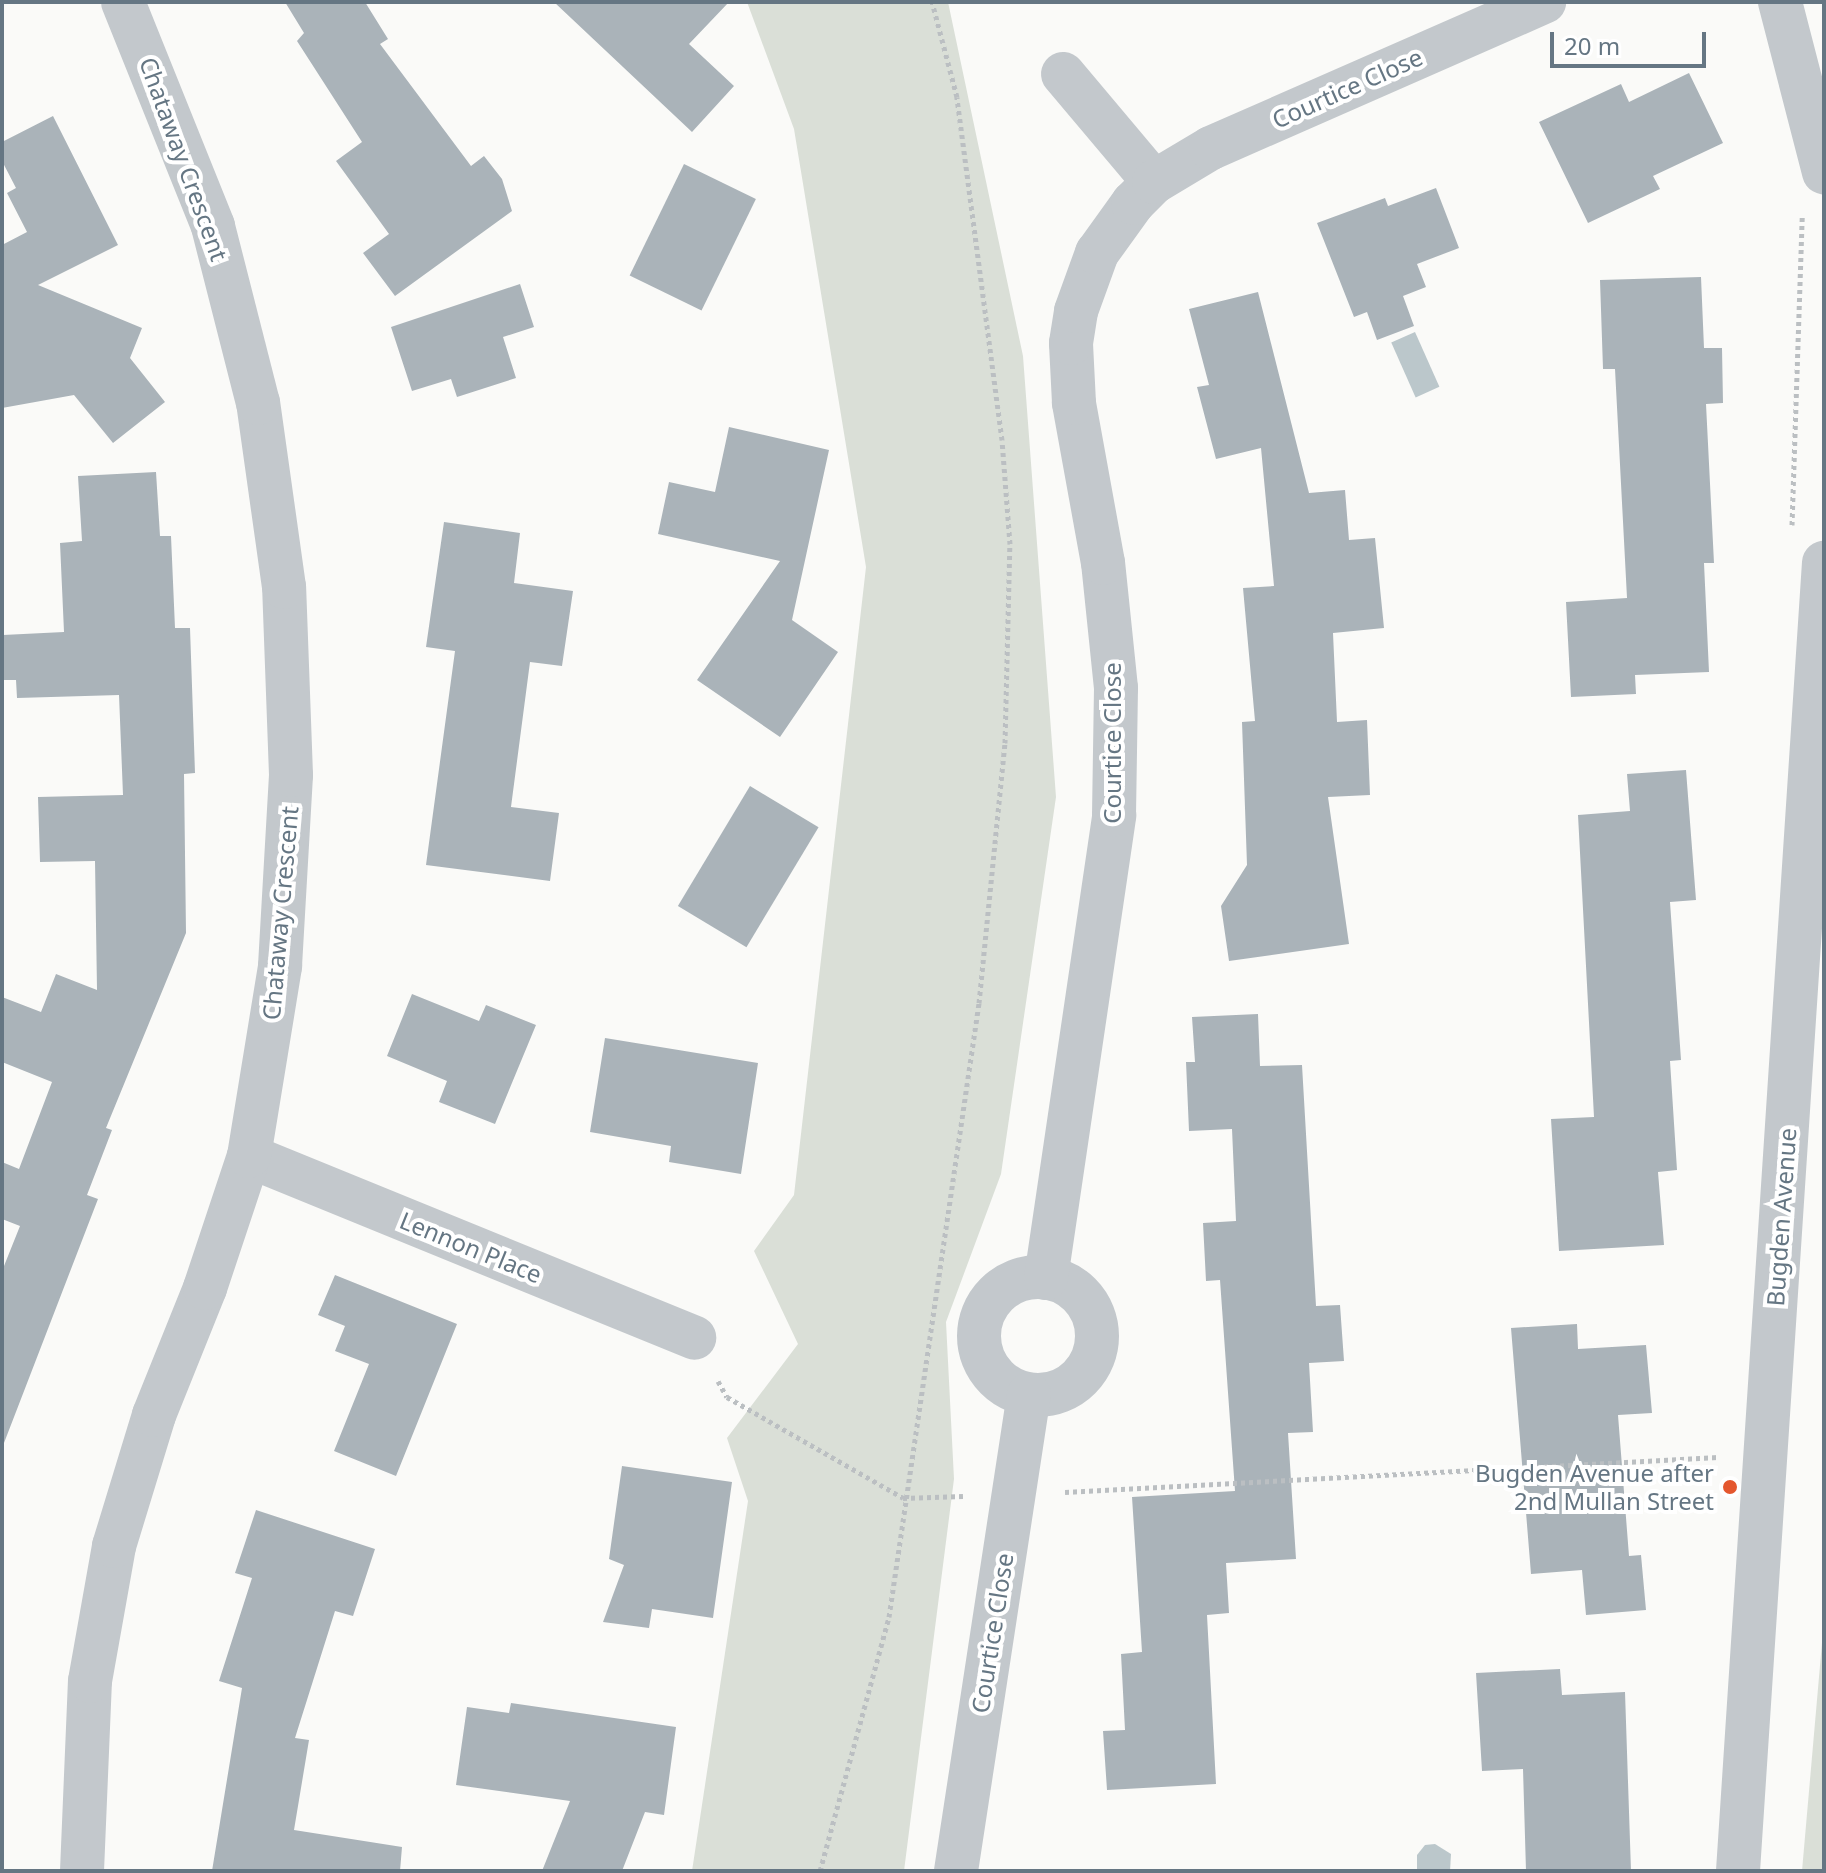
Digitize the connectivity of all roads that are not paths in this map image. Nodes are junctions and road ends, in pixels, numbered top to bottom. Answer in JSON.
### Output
{"nodes":[{"id":1,"x":123,"y":2,"type":"edge"},
{"id":2,"x":1544,"y":2,"type":"edge"},
{"id":3,"x":1780,"y":2,"type":"edge"},
{"id":4,"x":1063,"y":74,"type":"dead end"},
{"id":5,"x":1824,"y":172,"type":"edge"},
{"id":6,"x":1154,"y":182,"type":"junction"},
{"id":7,"x":1824,"y":563,"type":"edge"},
{"id":8,"x":249,"y":1156,"type":"junction"},
{"id":9,"x":1046,"y":1278,"type":"junction"},
{"id":10,"x":694,"y":1338,"type":"road end"},
{"id":11,"x":1029,"y":1395,"type":"junction"},
{"id":12,"x":82,"y":1871,"type":"edge"},
{"id":13,"x":956,"y":1871,"type":"edge"},
{"id":14,"x":1738,"y":1871,"type":"edge"}],
"edges":[{"from":1,"to":8,"type":"street","name":"Chataway Crescent"},
{"from":2,"to":6,"type":"street","name":"Courtice Close"},
{"from":3,"to":5,"type":"street"},
{"from":4,"to":6,"type":"street"},
{"from":6,"to":9,"type":"street","name":"Courtice Close"},
{"from":7,"to":14,"type":"street","name":"Bugden Avenue"},
{"from":8,"to":10,"type":"street","name":"Lennon Place"},
{"from":8,"to":12,"type":"street","name":"Chataway Crescent"},
{"from":9,"to":11,"type":"street"},
{"from":9,"to":11,"type":"street"},
{"from":11,"to":13,"type":"street","name":"Courtice Close"}]}
